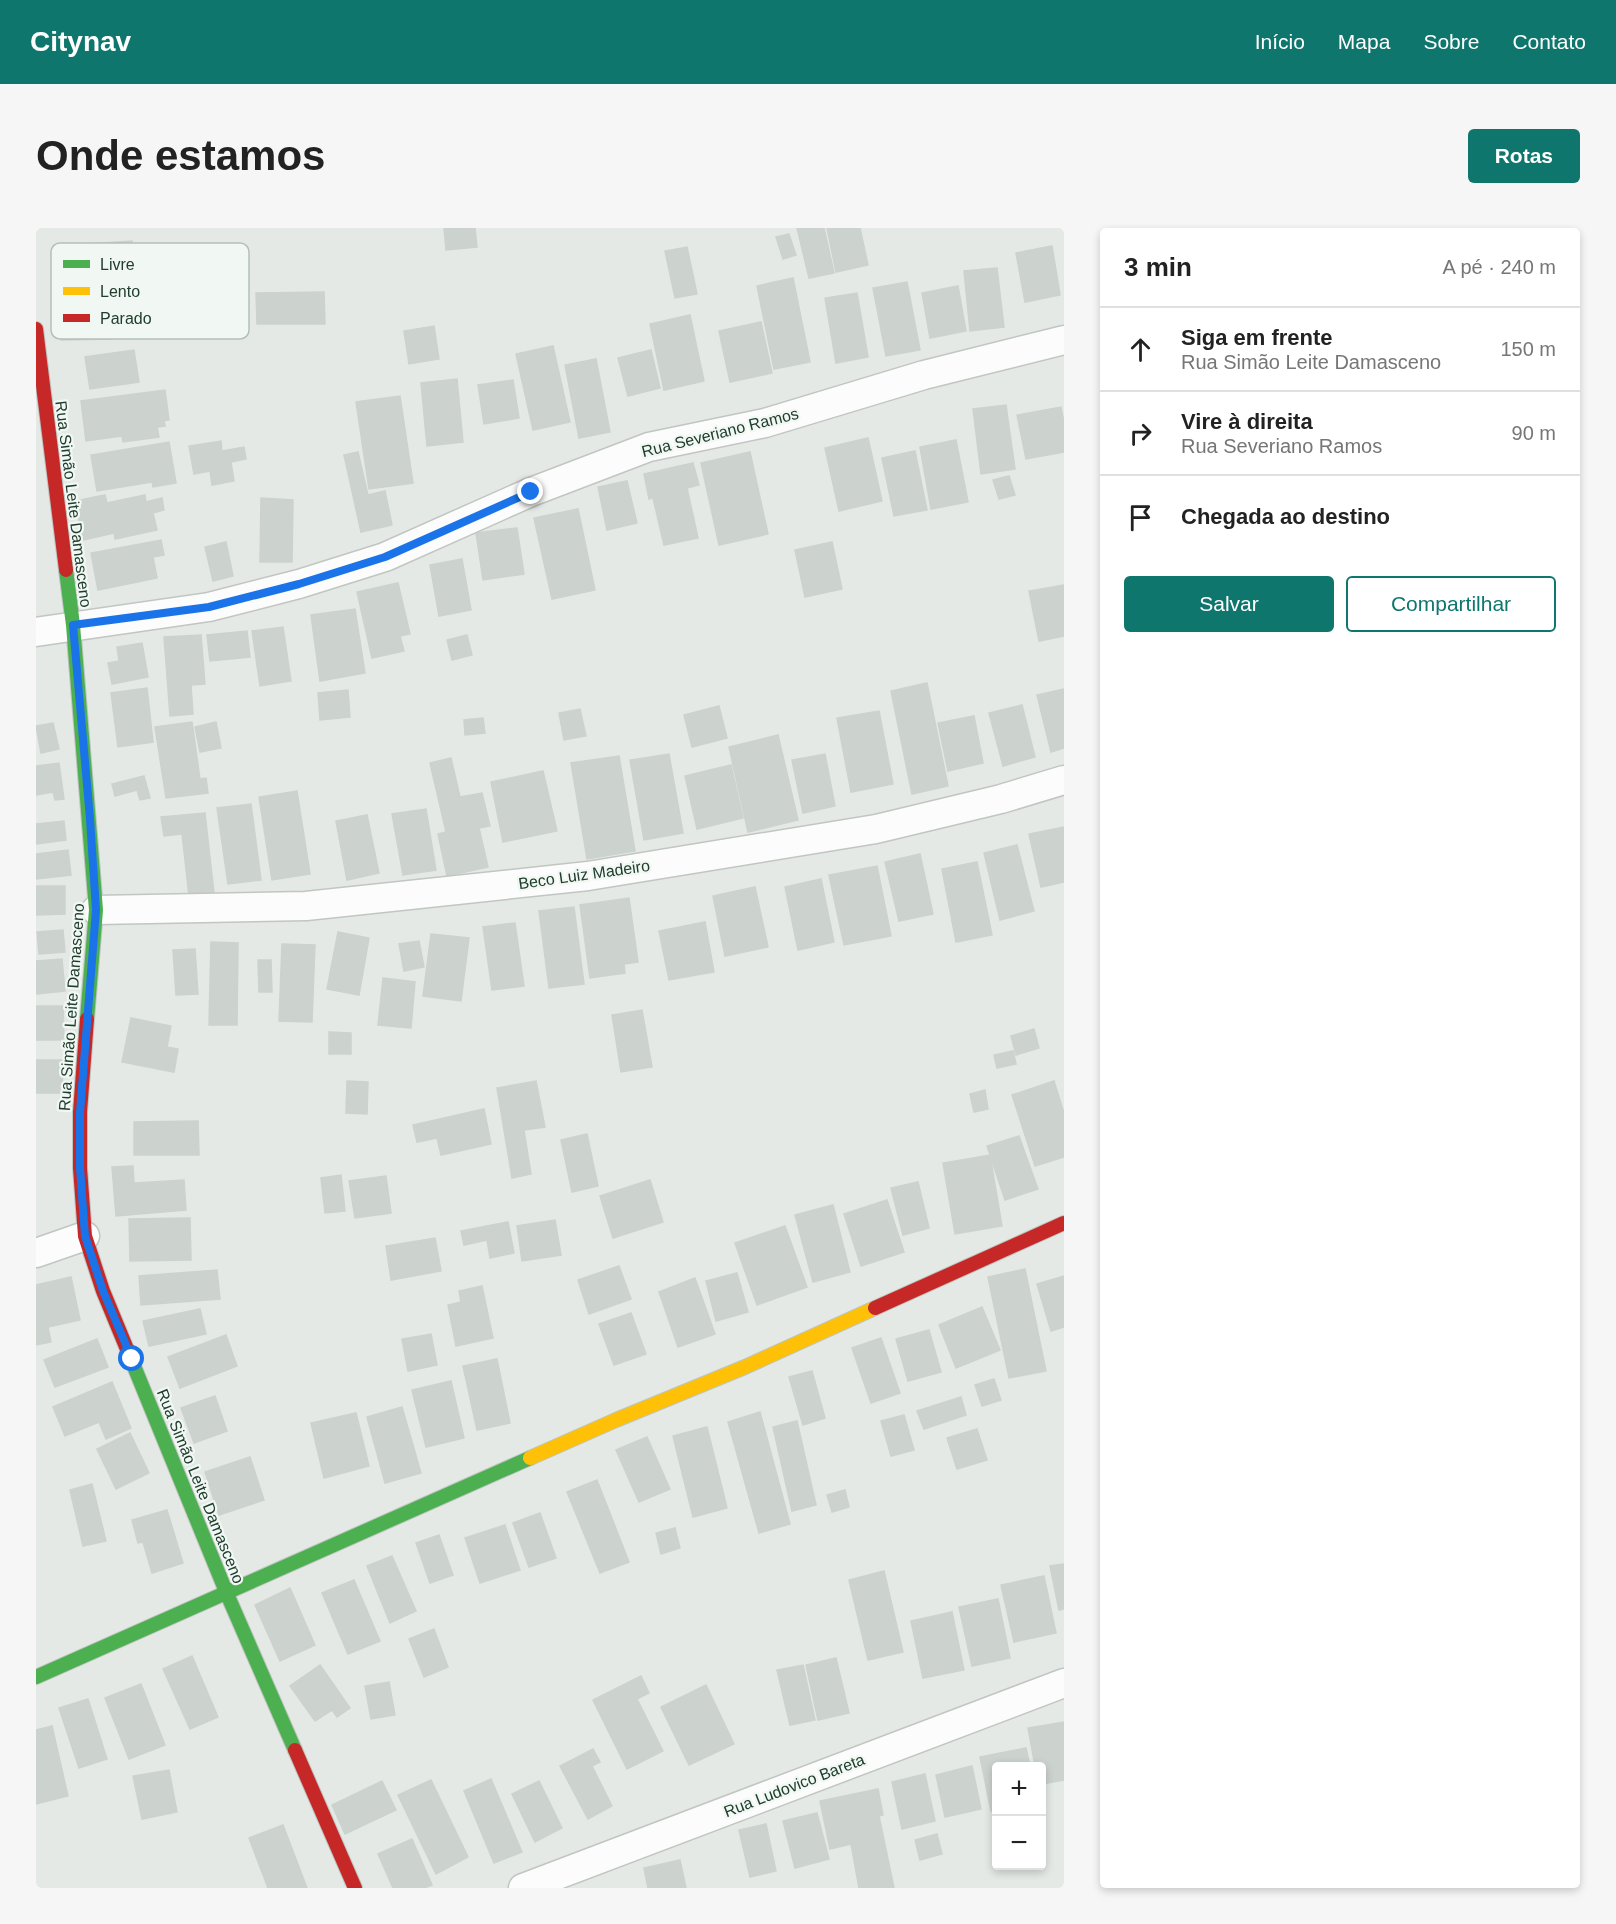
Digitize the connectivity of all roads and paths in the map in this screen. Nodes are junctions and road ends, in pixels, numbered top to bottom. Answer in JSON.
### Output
{"nodes":[{"id":1,"x":36,"y":329,"type":"edge"},
{"id":2,"x":1064,"y":340,"type":"edge"},
{"id":3,"x":73,"y":625,"type":"junction"},
{"id":4,"x":36,"y":632,"type":"edge"},
{"id":5,"x":1064,"y":780,"type":"edge"},
{"id":6,"x":96,"y":910,"type":"junction"},
{"id":7,"x":1064,"y":1223,"type":"edge"},
{"id":8,"x":85,"y":1236,"type":"junction"},
{"id":9,"x":36,"y":1253,"type":"edge"},
{"id":10,"x":227,"y":1594,"type":"junction"},
{"id":11,"x":36,"y":1677,"type":"edge"},
{"id":12,"x":1064,"y":1683,"type":"edge"},
{"id":13,"x":355,"y":1888,"type":"edge"},
{"id":14,"x":523,"y":1888,"type":"edge"}],
"edges":[{"from":1,"to":3,"type":"street","name":"Rua Simão Leite Damasceno"},
{"from":2,"to":3,"type":"street","name":"Rua Severiano Ramos"},
{"from":3,"to":4,"type":"street","name":"Rua Severiano Ramos"},
{"from":3,"to":6,"type":"street","name":"Rua Simão Leite Damasceno"},
{"from":5,"to":6,"type":"street","name":"Beco Luiz Madeiro"},
{"from":6,"to":8,"type":"street","name":"Rua Simão Leite Damasceno"},
{"from":7,"to":10,"type":"street"},
{"from":8,"to":9,"type":"street"},
{"from":8,"to":10,"type":"street","name":"Rua Simão Leite Damasceno"},
{"from":10,"to":11,"type":"street"},
{"from":10,"to":13,"type":"street","name":"Rua Simão Leite Damasceno"},
{"from":12,"to":14,"type":"street","name":"Rua Ludovico Bareta"}]}
